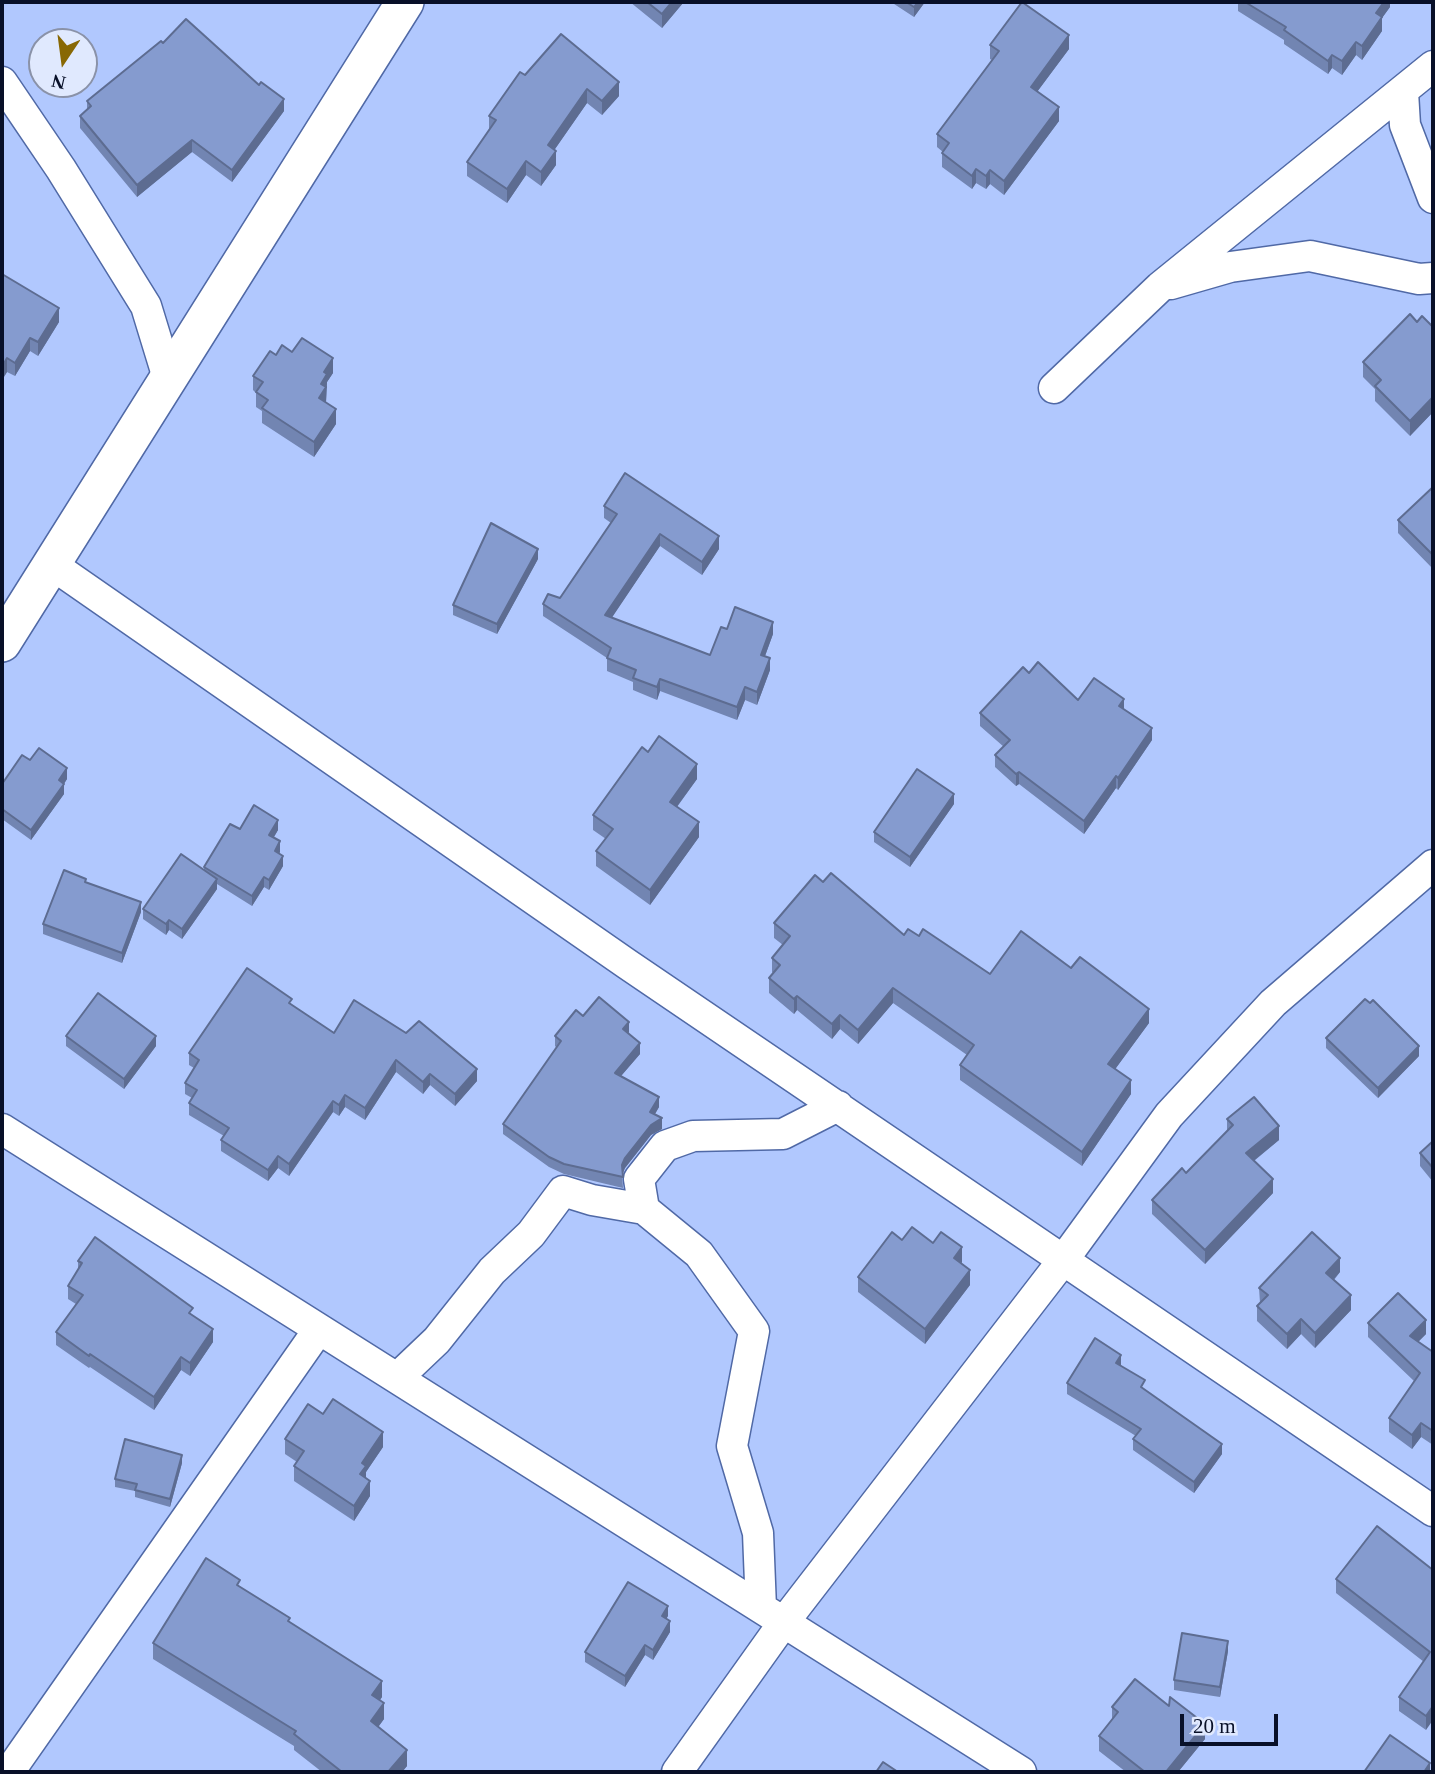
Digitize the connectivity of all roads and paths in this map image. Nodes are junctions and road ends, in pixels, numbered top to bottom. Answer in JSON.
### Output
{"nodes":[{"id":1,"x":405,"y":2,"type":"edge"},
{"id":2,"x":1433,"y":66,"type":"edge"},
{"id":3,"x":2,"y":82,"type":"edge"},
{"id":4,"x":1403,"y":92,"type":"junction"},
{"id":5,"x":1433,"y":198,"type":"edge"},
{"id":6,"x":1433,"y":278,"type":"edge"},
{"id":7,"x":1160,"y":287,"type":"junction"},
{"id":8,"x":168,"y":378,"type":"junction"},
{"id":9,"x":1054,"y":388,"type":"dead end"},
{"id":10,"x":51,"y":565,"type":"junction"},
{"id":11,"x":2,"y":643,"type":"edge"},
{"id":12,"x":1433,"y":865,"type":"edge"},
{"id":13,"x":838,"y":1106,"type":"junction"},
{"id":14,"x":2,"y":1129,"type":"edge"},
{"id":15,"x":644,"y":1209,"type":"junction"},
{"id":16,"x":1064,"y":1259,"type":"junction"},
{"id":17,"x":319,"y":1329,"type":"junction"},
{"id":18,"x":397,"y":1378,"type":"junction"},
{"id":19,"x":1433,"y":1511,"type":"edge"},
{"id":20,"x":772,"y":1615,"type":"junction"},
{"id":21,"x":9,"y":1772,"type":"edge"},
{"id":22,"x":677,"y":1772,"type":"edge"},
{"id":23,"x":1021,"y":1772,"type":"edge"}],
"edges":[{"from":1,"to":8,"type":"street"},
{"from":2,"to":4,"type":"street"},
{"from":3,"to":8,"type":"street"},
{"from":4,"to":5,"type":"street"},
{"from":4,"to":7,"type":"street"},
{"from":6,"to":7,"type":"street"},
{"from":7,"to":9,"type":"street"},
{"from":8,"to":10,"type":"street"},
{"from":10,"to":11,"type":"street"},
{"from":10,"to":13,"type":"street"},
{"from":12,"to":16,"type":"street"},
{"from":13,"to":15,"type":"street"},
{"from":13,"to":16,"type":"street"},
{"from":14,"to":17,"type":"street"},
{"from":15,"to":18,"type":"street"},
{"from":15,"to":20,"type":"street"},
{"from":16,"to":19,"type":"street"},
{"from":16,"to":20,"type":"street"},
{"from":17,"to":18,"type":"street"},
{"from":17,"to":21,"type":"street"},
{"from":18,"to":20,"type":"street"},
{"from":20,"to":22,"type":"street"},
{"from":20,"to":23,"type":"street"}]}
